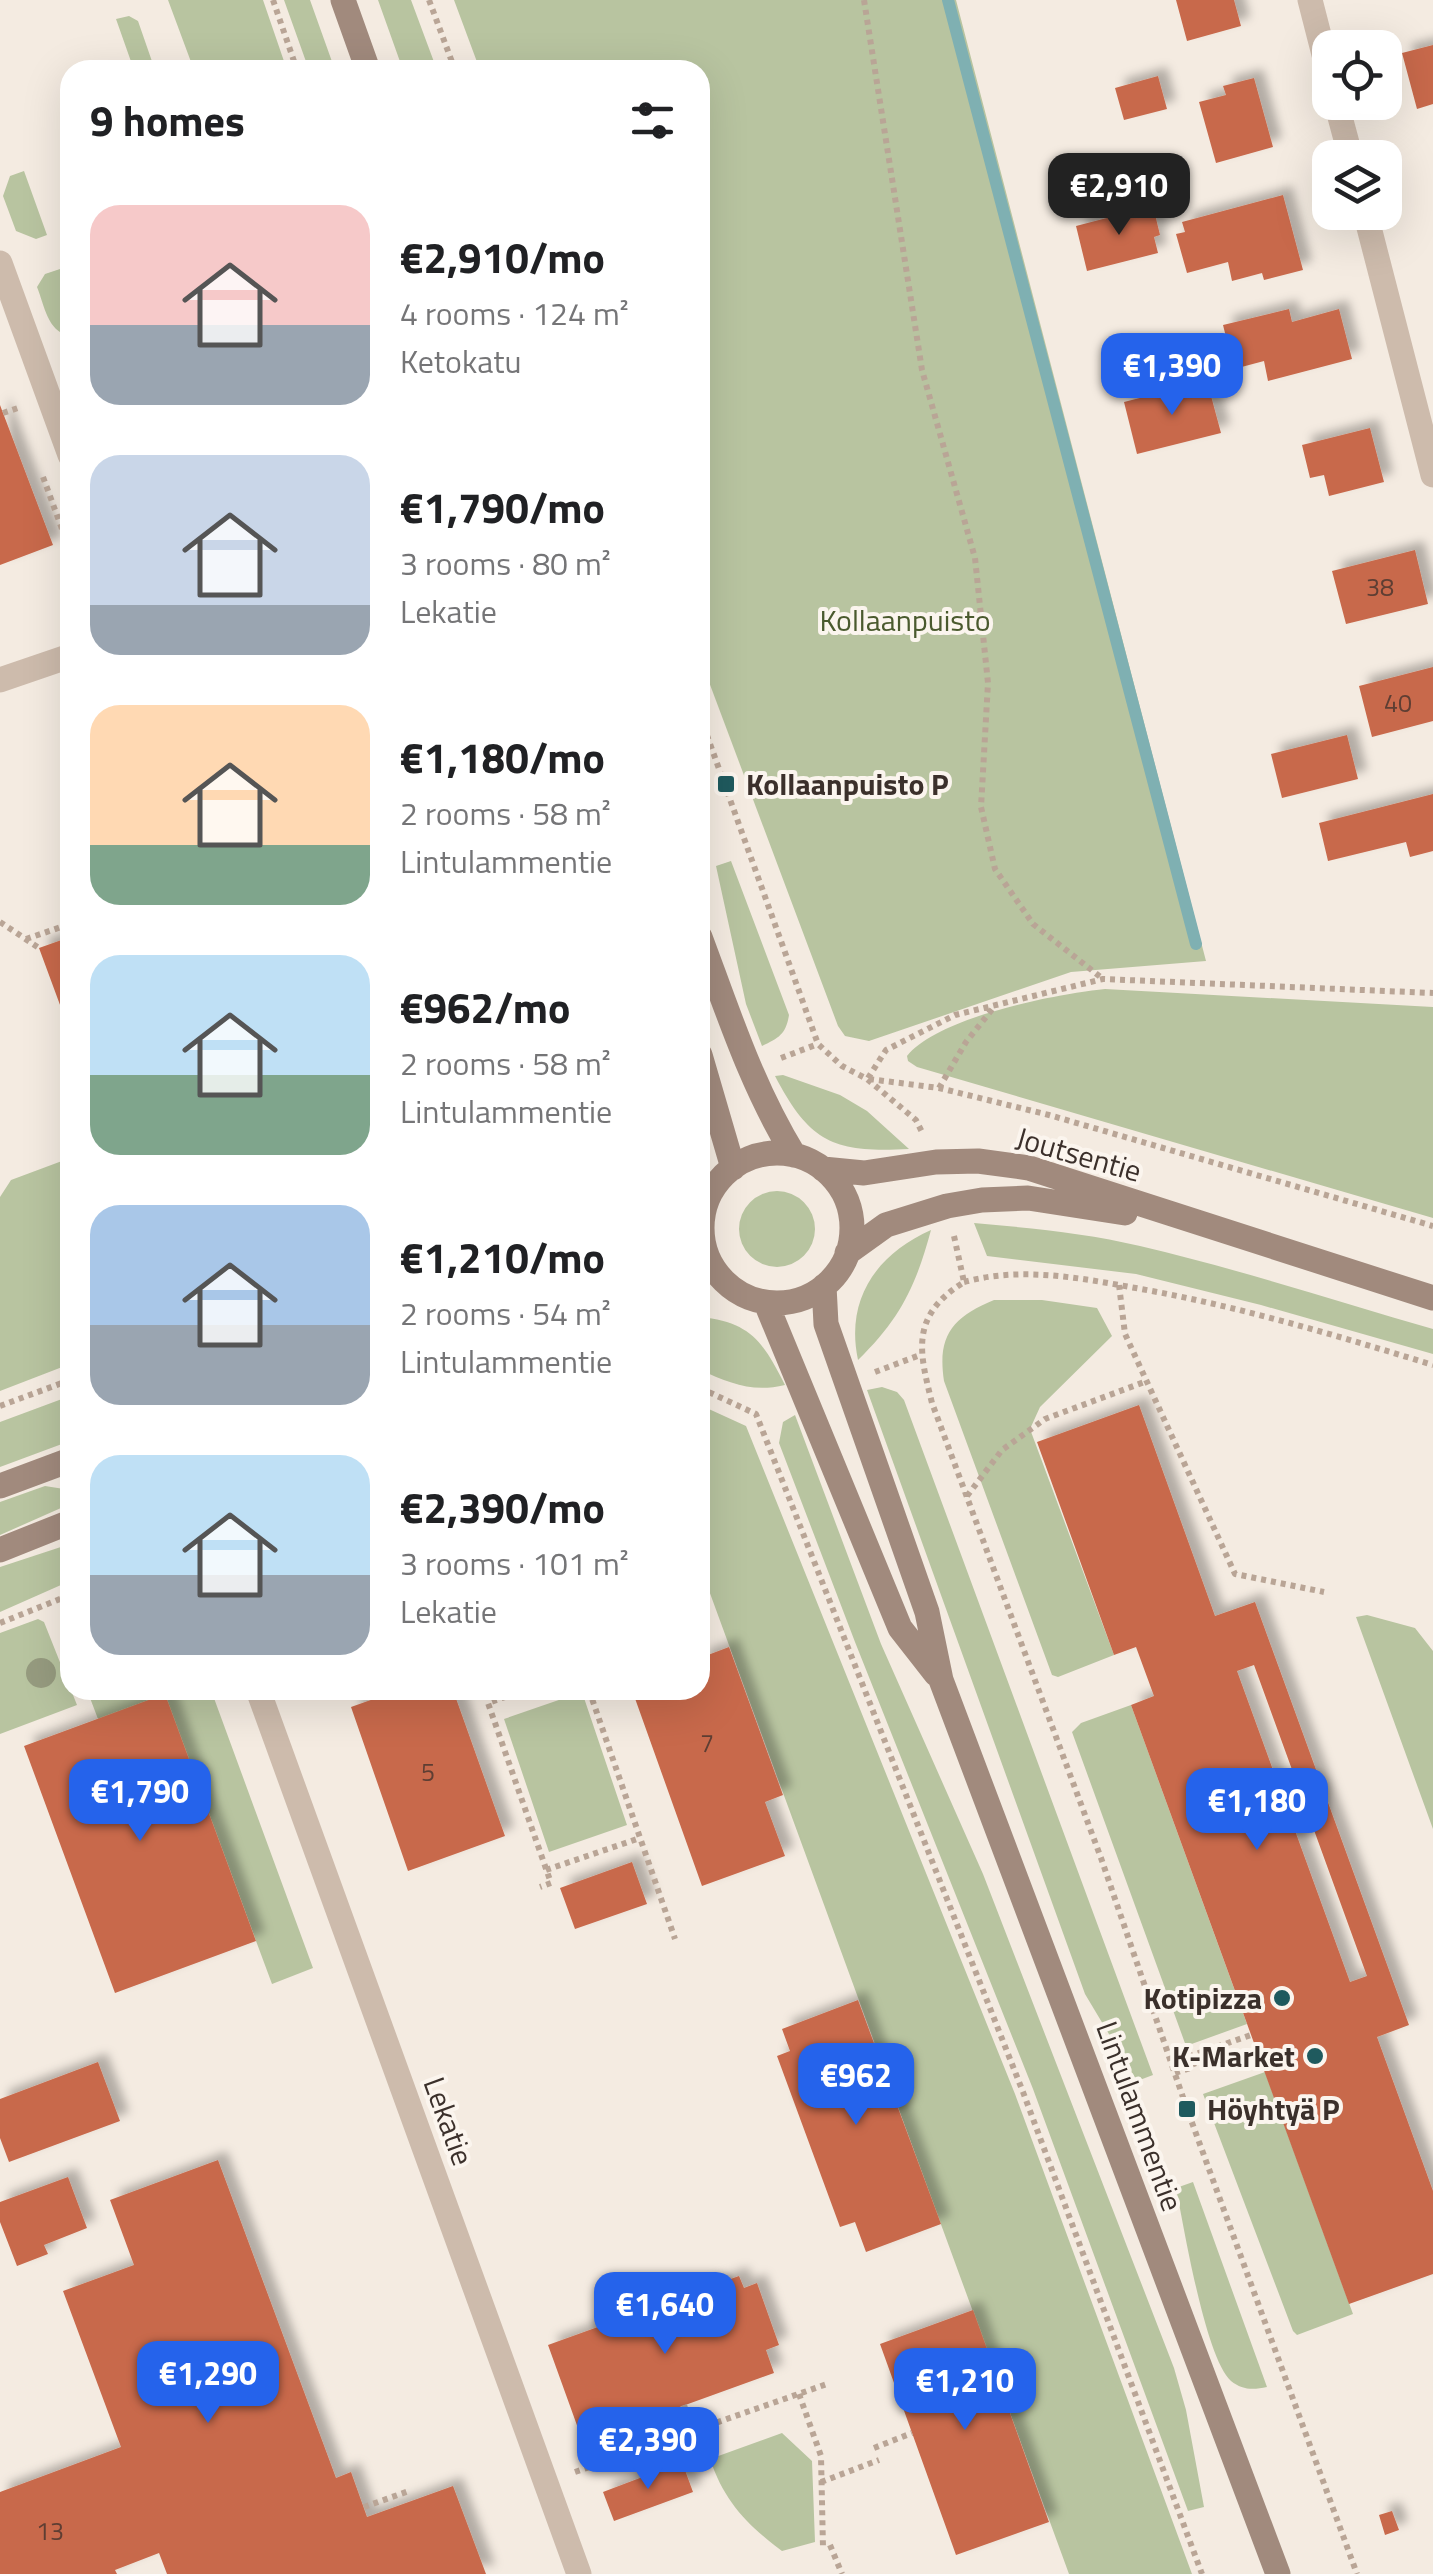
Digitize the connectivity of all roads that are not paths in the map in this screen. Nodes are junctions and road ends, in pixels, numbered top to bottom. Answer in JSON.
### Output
{"nodes":[{"id":1,"x":343,"y":0,"type":"edge"},
{"id":2,"x":1310,"y":0,"type":"edge"},
{"id":3,"x":1318,"y":30,"type":"edge"},
{"id":4,"x":364,"y":60,"type":"edge"},
{"id":5,"x":1370,"y":230,"type":"edge"},
{"id":6,"x":0,"y":264,"type":"edge"},
{"id":7,"x":60,"y":428,"type":"edge"},
{"id":8,"x":1433,"y":475,"type":"edge"},
{"id":9,"x":60,"y":659,"type":"edge"},
{"id":10,"x":0,"y":680,"type":"edge"},
{"id":11,"x":710,"y":964,"type":"edge"},
{"id":12,"x":710,"y":1089,"type":"edge"},
{"id":13,"x":794,"y":1156,"type":"junction"},
{"id":14,"x":733,"y":1168,"type":"junction"},
{"id":15,"x":823,"y":1169,"type":"junction"},
{"id":16,"x":710,"y":1196,"type":"edge"},
{"id":17,"x":1195,"y":1223,"type":"junction"},
{"id":18,"x":848,"y":1253,"type":"junction"},
{"id":19,"x":710,"y":1260,"type":"edge"},
{"id":20,"x":730,"y":1286,"type":"junction"},
{"id":21,"x":824,"y":1286,"type":"junction"},
{"id":22,"x":710,"y":1291,"type":"edge"},
{"id":23,"x":1433,"y":1298,"type":"edge"},
{"id":24,"x":766,"y":1303,"type":"junction"},
{"id":25,"x":60,"y":1464,"type":"edge"},
{"id":26,"x":0,"y":1486,"type":"edge"},
{"id":27,"x":60,"y":1526,"type":"edge"},
{"id":28,"x":0,"y":1550,"type":"edge"},
{"id":29,"x":941,"y":1680,"type":"junction"},
{"id":30,"x":262,"y":1700,"type":"edge"},
{"id":31,"x":579,"y":2574,"type":"edge"},
{"id":32,"x":1278,"y":2574,"type":"edge"}],
"edges":[{"from":1,"to":4,"type":"street"},
{"from":2,"to":3,"type":"street"},
{"from":5,"to":8,"type":"street"},
{"from":6,"to":7,"type":"street"},
{"from":9,"to":10,"type":"street"},
{"from":11,"to":13,"type":"street"},
{"from":12,"to":14,"type":"street"},
{"from":13,"to":14,"type":"street"},
{"from":13,"to":15,"type":"street"},
{"from":14,"to":16,"type":"street"},
{"from":15,"to":17,"type":"street","name":"Joutsentie"},
{"from":15,"to":18,"type":"street"},
{"from":17,"to":18,"type":"street","name":"Joutsentie"},
{"from":17,"to":23,"type":"street","name":"Joutsentie"},
{"from":18,"to":21,"type":"street"},
{"from":19,"to":20,"type":"street"},
{"from":20,"to":22,"type":"street"},
{"from":20,"to":24,"type":"street"},
{"from":21,"to":24,"type":"street"},
{"from":21,"to":29,"type":"street","name":"Lintulammentie"},
{"from":24,"to":29,"type":"street","name":"Lintulammentie"},
{"from":25,"to":26,"type":"street"},
{"from":27,"to":28,"type":"street"},
{"from":29,"to":32,"type":"street","name":"Lintulammentie"},
{"from":30,"to":31,"type":"street","name":"Lekatie"}]}
